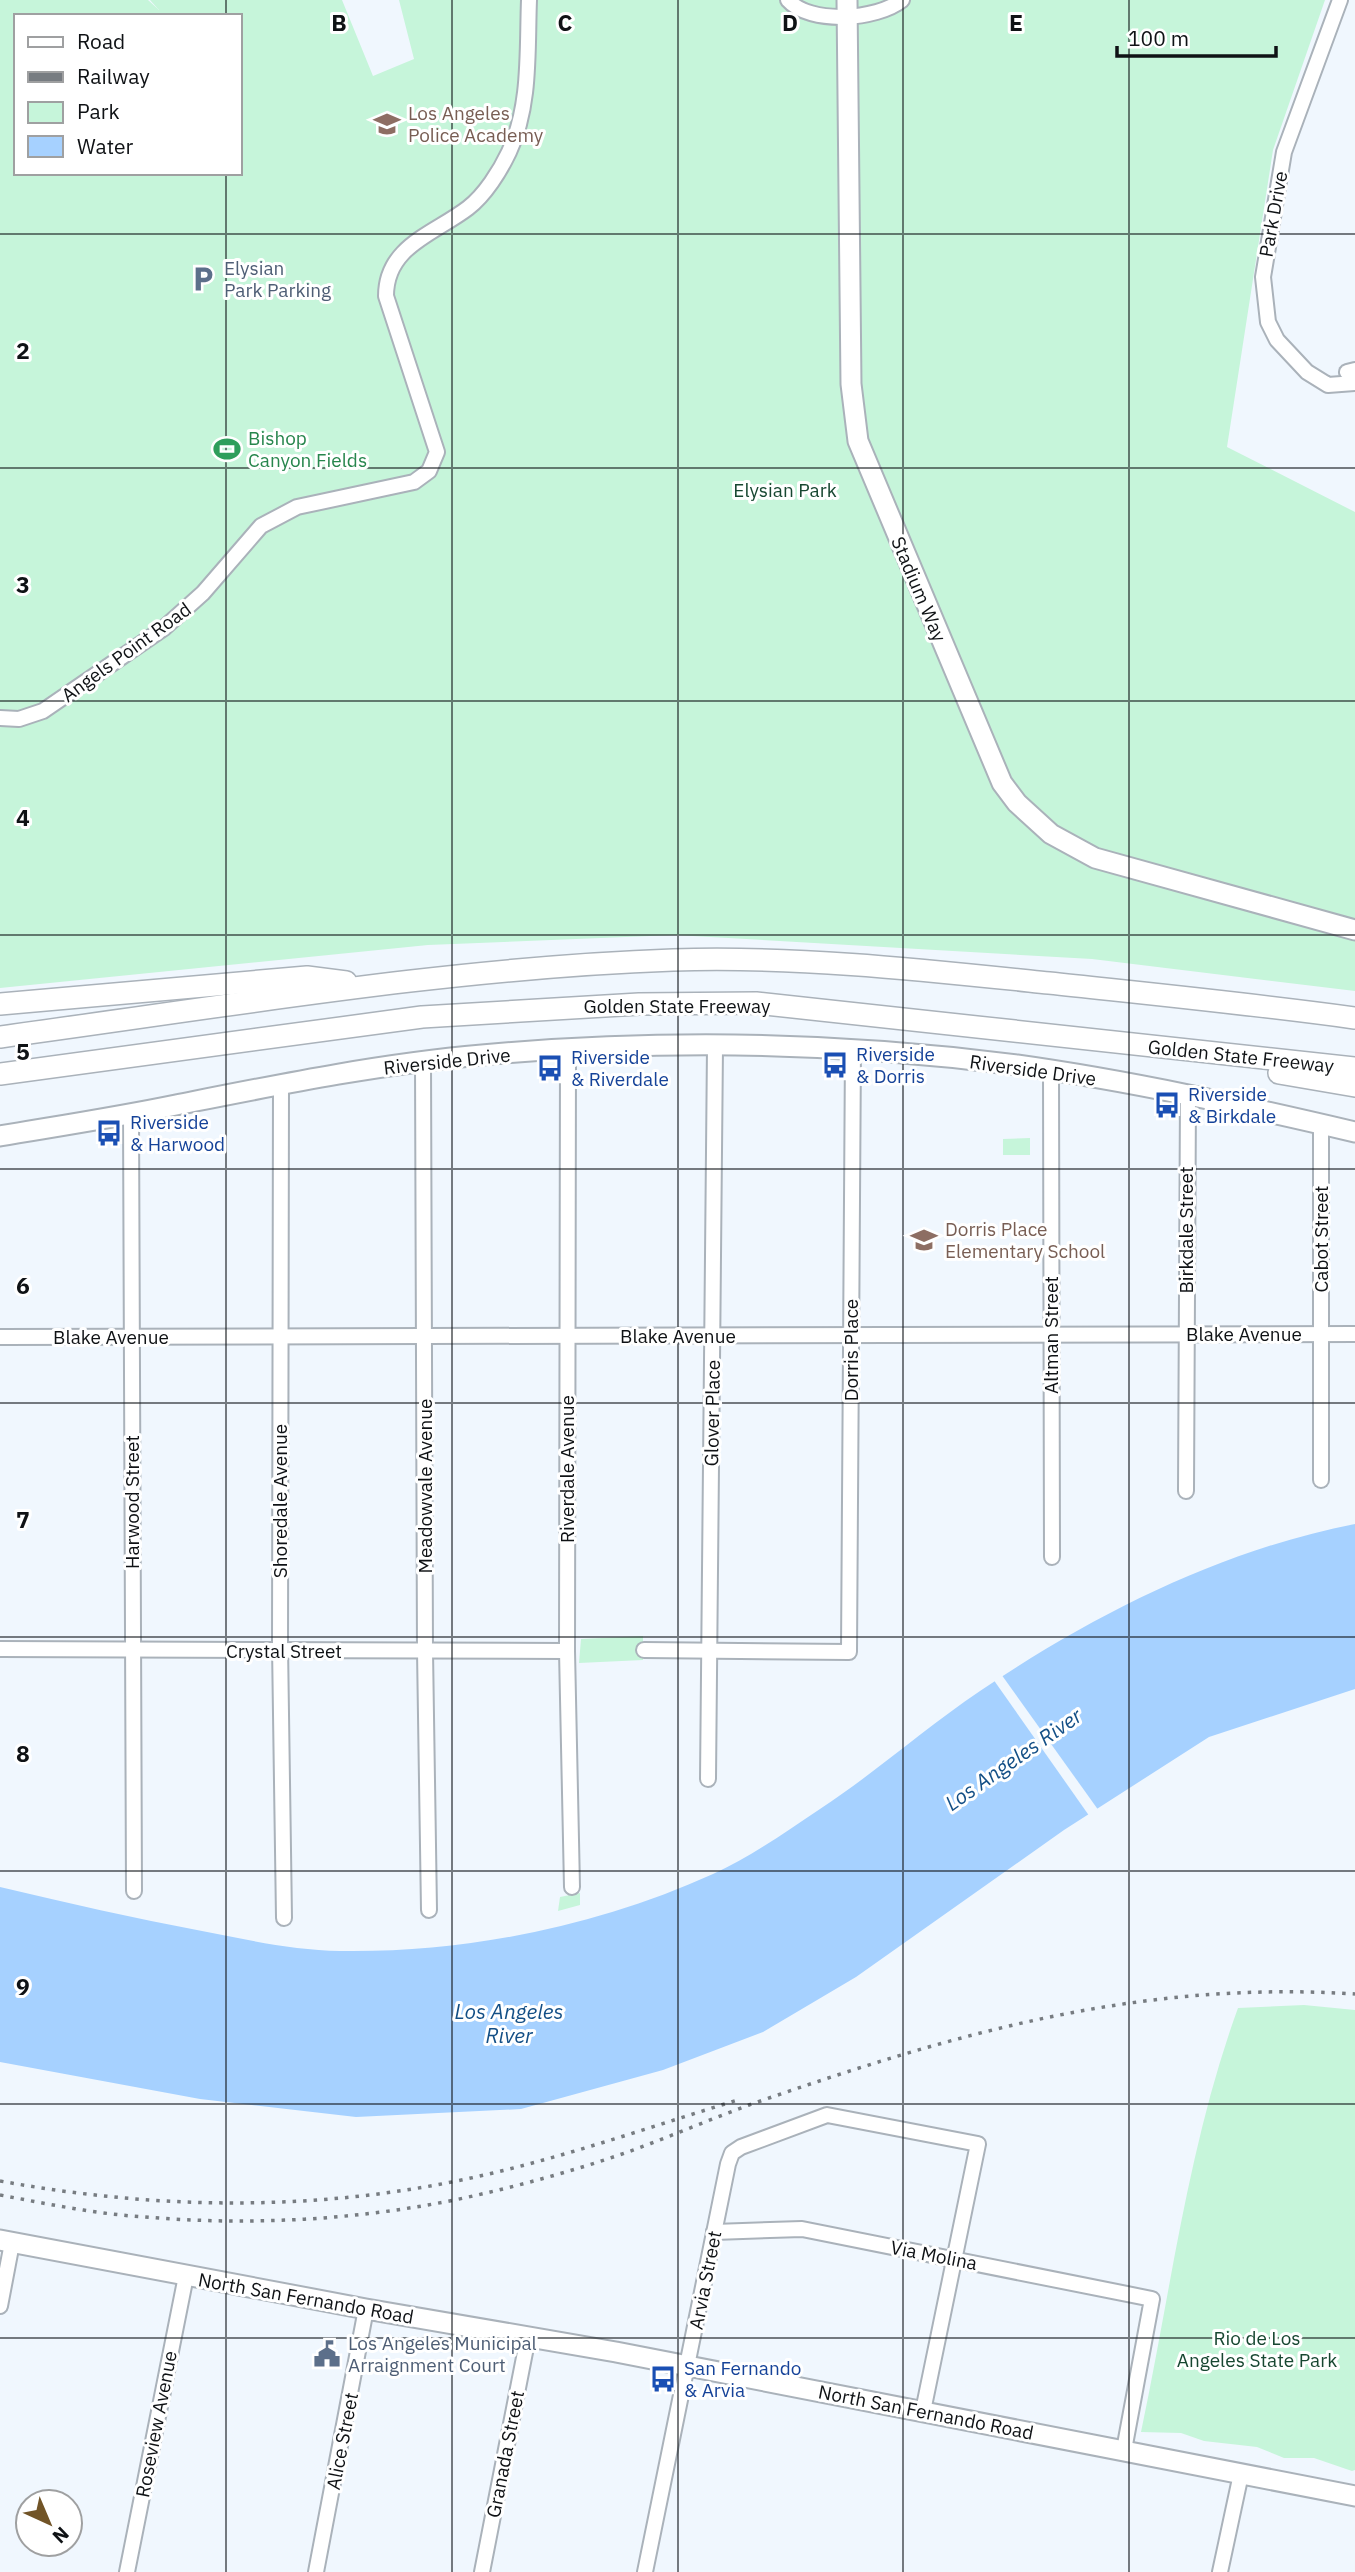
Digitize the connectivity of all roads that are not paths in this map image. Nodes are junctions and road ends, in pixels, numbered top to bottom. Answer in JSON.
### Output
{"nodes":[{"id":1,"x":529,"y":0,"type":"edge"},
{"id":2,"x":788,"y":0,"type":"edge"},
{"id":3,"x":902,"y":0,"type":"edge"},
{"id":4,"x":1340,"y":0,"type":"edge"},
{"id":5,"x":847,"y":8,"type":"edge"},
{"id":6,"x":1352,"y":375,"type":"edge"},
{"id":7,"x":0,"y":718,"type":"edge"},
{"id":8,"x":1355,"y":930,"type":"edge"},
{"id":9,"x":376,"y":985,"type":"junction"},
{"id":10,"x":42,"y":1001,"type":"junction"},
{"id":11,"x":0,"y":1004,"type":"edge"},
{"id":12,"x":1290,"y":1009,"type":"junction"},
{"id":13,"x":1355,"y":1009,"type":"edge"},
{"id":14,"x":0,"y":1013,"type":"edge"},
{"id":15,"x":1355,"y":1018,"type":"edge"},
{"id":16,"x":0,"y":1037,"type":"edge"},
{"id":17,"x":1150,"y":1045,"type":"junction"},
{"id":18,"x":715,"y":1047,"type":"junction"},
{"id":19,"x":853,"y":1049,"type":"junction"},
{"id":20,"x":568,"y":1050,"type":"junction"},
{"id":21,"x":423,"y":1062,"type":"junction"},
{"id":22,"x":1355,"y":1068,"type":"edge"},
{"id":23,"x":36,"y":1070,"type":"junction"},
{"id":24,"x":1051,"y":1070,"type":"junction"},
{"id":25,"x":0,"y":1074,"type":"edge"},
{"id":26,"x":0,"y":1083,"type":"edge"},
{"id":27,"x":281,"y":1084,"type":"junction"},
{"id":28,"x":1355,"y":1086,"type":"edge"},
{"id":29,"x":1188,"y":1096,"type":"junction"},
{"id":30,"x":131,"y":1114,"type":"junction"},
{"id":31,"x":1321,"y":1124,"type":"junction"},
{"id":32,"x":1355,"y":1132,"type":"edge"},
{"id":33,"x":0,"y":1136,"type":"edge"},
{"id":34,"x":1051,"y":1334,"type":"junction"},
{"id":35,"x":1185,"y":1334,"type":"junction"},
{"id":36,"x":1320,"y":1334,"type":"junction"},
{"id":37,"x":1355,"y":1334,"type":"edge"},
{"id":38,"x":568,"y":1335,"type":"junction"},
{"id":39,"x":426,"y":1336,"type":"junction"},
{"id":40,"x":0,"y":1337,"type":"edge"},
{"id":41,"x":132,"y":1337,"type":"junction"},
{"id":42,"x":279,"y":1337,"type":"junction"},
{"id":43,"x":712,"y":1337,"type":"junction"},
{"id":44,"x":852,"y":1337,"type":"junction"},
{"id":45,"x":1321,"y":1479,"type":"dead end"},
{"id":46,"x":1186,"y":1491,"type":"dead end"},
{"id":47,"x":1052,"y":1557,"type":"dead end"},
{"id":48,"x":0,"y":1649,"type":"edge"},
{"id":49,"x":644,"y":1650,"type":"dead end"},
{"id":50,"x":131,"y":1651,"type":"junction"},
{"id":51,"x":280,"y":1651,"type":"junction"},
{"id":52,"x":425,"y":1651,"type":"junction"},
{"id":53,"x":567,"y":1651,"type":"junction"},
{"id":54,"x":709,"y":1651,"type":"junction"},
{"id":55,"x":708,"y":1779,"type":"dead end"},
{"id":56,"x":572,"y":1887,"type":"dead end"},
{"id":57,"x":134,"y":1891,"type":"dead end"},
{"id":58,"x":429,"y":1910,"type":"dead end"},
{"id":59,"x":284,"y":1918,"type":"dead end"},
{"id":60,"x":714,"y":2232,"type":"junction"},
{"id":61,"x":6,"y":2241,"type":"edge"},
{"id":62,"x":953,"y":2259,"type":"junction"},
{"id":63,"x":186,"y":2276,"type":"junction"},
{"id":64,"x":0,"y":2306,"type":"edge"},
{"id":65,"x":366,"y":2309,"type":"junction"},
{"id":66,"x":528,"y":2337,"type":"junction"},
{"id":67,"x":688,"y":2365,"type":"junction"},
{"id":68,"x":923,"y":2411,"type":"junction"},
{"id":69,"x":1124,"y":2451,"type":"junction"},
{"id":70,"x":1241,"y":2474,"type":"junction"},
{"id":71,"x":1355,"y":2496,"type":"edge"},
{"id":72,"x":127,"y":2572,"type":"edge"},
{"id":73,"x":316,"y":2572,"type":"edge"},
{"id":74,"x":482,"y":2572,"type":"edge"},
{"id":75,"x":645,"y":2572,"type":"edge"},
{"id":76,"x":1220,"y":2572,"type":"edge"}],
"edges":[{"from":1,"to":7,"type":"street","name":"Angels Point Road"},
{"from":2,"to":5,"type":"street"},
{"from":3,"to":5,"type":"street"},
{"from":4,"to":6,"type":"street","name":"Park Drive"},
{"from":5,"to":8,"type":"main road","name":"Stadium Way"},
{"from":9,"to":10,"type":"highway"},
{"from":9,"to":12,"type":"highway"},
{"from":9,"to":16,"type":"highway"},
{"from":10,"to":11,"type":"highway"},
{"from":10,"to":14,"type":"highway"},
{"from":12,"to":13,"type":"highway"},
{"from":12,"to":15,"type":"highway"},
{"from":17,"to":22,"type":"highway","name":"Golden State Freeway"},
{"from":17,"to":23,"type":"highway","name":"Golden State Freeway"},
{"from":17,"to":28,"type":"highway"},
{"from":18,"to":19,"type":"main road","name":"Riverside Drive"},
{"from":18,"to":20,"type":"main road","name":"Riverside Drive"},
{"from":18,"to":43,"type":"street","name":"Glover Place"},
{"from":19,"to":24,"type":"main road","name":"Riverside Drive"},
{"from":19,"to":44,"type":"street","name":"Dorris Place"},
{"from":20,"to":21,"type":"main road","name":"Riverside Drive"},
{"from":20,"to":38,"type":"street","name":"Riverdale Avenue"},
{"from":21,"to":27,"type":"main road","name":"Riverside Drive"},
{"from":21,"to":39,"type":"street","name":"Meadowvale Avenue"},
{"from":23,"to":25,"type":"highway","name":"Golden State Freeway"},
{"from":23,"to":26,"type":"highway"},
{"from":24,"to":29,"type":"main road","name":"Riverside Drive"},
{"from":24,"to":34,"type":"street","name":"Altman Street"},
{"from":27,"to":30,"type":"main road","name":"Riverside Drive"},
{"from":27,"to":42,"type":"street","name":"Shoredale Avenue"},
{"from":29,"to":31,"type":"main road","name":"Riverside Drive"},
{"from":29,"to":35,"type":"street","name":"Birkdale Street"},
{"from":30,"to":33,"type":"main road","name":"Riverside Drive"},
{"from":30,"to":41,"type":"street","name":"Harwood Street"},
{"from":31,"to":32,"type":"main road","name":"Riverside Drive"},
{"from":31,"to":36,"type":"street","name":"Cabot Street"},
{"from":34,"to":35,"type":"street","name":"Blake Avenue"},
{"from":34,"to":44,"type":"street","name":"Blake Avenue"},
{"from":34,"to":47,"type":"street","name":"Altman Street"},
{"from":35,"to":36,"type":"street","name":"Blake Avenue"},
{"from":35,"to":46,"type":"street","name":"Birkdale Street"},
{"from":36,"to":37,"type":"street","name":"Blake Avenue"},
{"from":36,"to":45,"type":"street","name":"Cabot Street"},
{"from":38,"to":39,"type":"street","name":"Blake Avenue"},
{"from":38,"to":43,"type":"street","name":"Blake Avenue"},
{"from":38,"to":53,"type":"street","name":"Riverdale Avenue"},
{"from":39,"to":42,"type":"street","name":"Blake Avenue"},
{"from":39,"to":52,"type":"street","name":"Meadowvale Avenue"},
{"from":40,"to":41,"type":"street","name":"Blake Avenue"},
{"from":41,"to":42,"type":"street","name":"Blake Avenue"},
{"from":41,"to":50,"type":"street","name":"Harwood Street"},
{"from":42,"to":51,"type":"street","name":"Shoredale Avenue"},
{"from":43,"to":44,"type":"street","name":"Blake Avenue"},
{"from":43,"to":54,"type":"street","name":"Glover Place"},
{"from":44,"to":54,"type":"street","name":"Dorris Place"},
{"from":48,"to":50,"type":"street","name":"Crystal Street"},
{"from":49,"to":54,"type":"street"},
{"from":50,"to":51,"type":"street","name":"Crystal Street"},
{"from":50,"to":57,"type":"street","name":"Harwood Street"},
{"from":51,"to":52,"type":"street","name":"Crystal Street"},
{"from":51,"to":59,"type":"street","name":"Shoredale Avenue"},
{"from":52,"to":53,"type":"street","name":"Crystal Street"},
{"from":52,"to":58,"type":"street","name":"Meadowvale Avenue"},
{"from":53,"to":56,"type":"street","name":"Riverdale Avenue"},
{"from":54,"to":55,"type":"street","name":"Glover Place"},
{"from":60,"to":62,"type":"street","name":"Via Molina"},
{"from":60,"to":62,"type":"street","name":"Arvia Street"},
{"from":60,"to":67,"type":"street","name":"Arvia Street"},
{"from":61,"to":63,"type":"main road","name":"North San Fernando Road"},
{"from":61,"to":64,"type":"street"},
{"from":62,"to":68,"type":"street"},
{"from":62,"to":69,"type":"street","name":"Via Molina"},
{"from":63,"to":65,"type":"main road","name":"North San Fernando Road"},
{"from":63,"to":72,"type":"street","name":"Roseview Avenue"},
{"from":65,"to":66,"type":"main road","name":"North San Fernando Road"},
{"from":65,"to":73,"type":"street","name":"Alice Street"},
{"from":66,"to":67,"type":"main road","name":"North San Fernando Road"},
{"from":66,"to":74,"type":"street","name":"Granada Street"},
{"from":67,"to":68,"type":"main road","name":"North San Fernando Road"},
{"from":67,"to":75,"type":"street","name":"Arvia Street"},
{"from":68,"to":69,"type":"main road","name":"North San Fernando Road"},
{"from":69,"to":70,"type":"main road","name":"North San Fernando Road"},
{"from":70,"to":71,"type":"main road","name":"North San Fernando Road"},
{"from":70,"to":76,"type":"street"}]}
